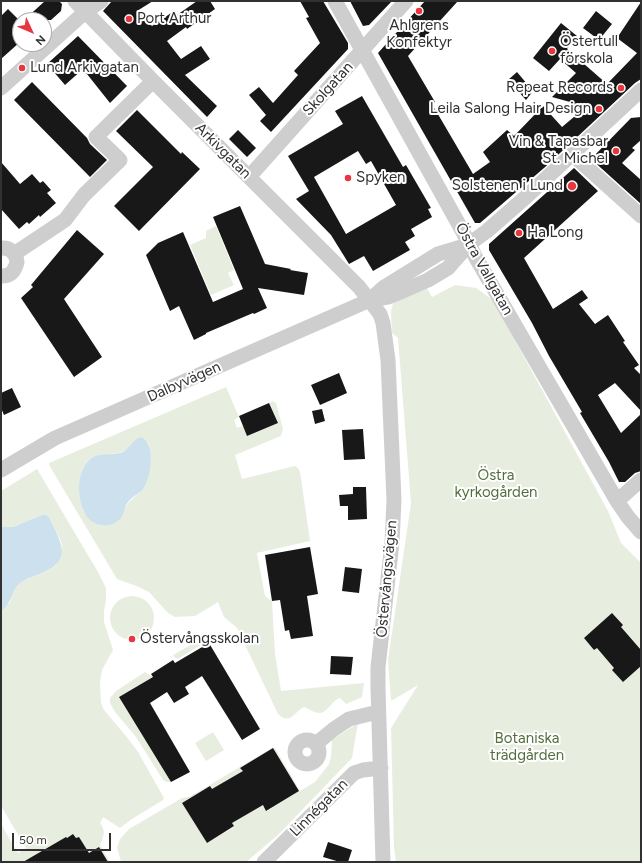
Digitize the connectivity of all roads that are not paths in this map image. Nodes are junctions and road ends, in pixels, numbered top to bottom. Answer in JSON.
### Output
{"nodes":[{"id":1,"x":101,"y":1,"type":"edge"},
{"id":2,"x":335,"y":1,"type":"edge"},
{"id":3,"x":406,"y":1,"type":"edge"},
{"id":4,"x":80,"y":6,"type":"edge"},
{"id":5,"x":362,"y":50,"type":"junction"},
{"id":6,"x":153,"y":81,"type":"junction"},
{"id":7,"x":1,"y":88,"type":"edge"},
{"id":8,"x":639,"y":96,"type":"edge"},
{"id":9,"x":573,"y":155,"type":"junction"},
{"id":10,"x":249,"y":177,"type":"junction"},
{"id":11,"x":641,"y":216,"type":"edge"},
{"id":12,"x":469,"y":244,"type":"junction"},
{"id":13,"x":8,"y":251,"type":"edge"},
{"id":14,"x":1,"y":276,"type":"edge"},
{"id":15,"x":370,"y":300,"type":"junction"},
{"id":16,"x":1,"y":470,"type":"edge"},
{"id":17,"x":641,"y":480,"type":"edge"},
{"id":18,"x":622,"y":496,"type":"junction"},
{"id":19,"x":641,"y":532,"type":"edge"},
{"id":20,"x":378,"y":712,"type":"junction"},
{"id":21,"x":317,"y":743,"type":"dead end"},
{"id":22,"x":381,"y":768,"type":"junction"},
{"id":23,"x":264,"y":862,"type":"edge"},
{"id":24,"x":383,"y":862,"type":"edge"}],
"edges":[{"from":1,"to":4,"type":"street"},
{"from":2,"to":5,"type":"street","name":"Östra Vallgatan"},
{"from":3,"to":5,"type":"street","name":"Skolgatan"},
{"from":4,"to":6,"type":"street","name":"Arkivgatan"},
{"from":4,"to":7,"type":"street"},
{"from":5,"to":10,"type":"street","name":"Skolgatan"},
{"from":5,"to":12,"type":"street","name":"Östra Vallgatan"},
{"from":6,"to":10,"type":"street","name":"Arkivgatan"},
{"from":6,"to":13,"type":"street"},
{"from":8,"to":9,"type":"street","name":"Dalbyvägen"},
{"from":9,"to":11,"type":"street"},
{"from":9,"to":12,"type":"street","name":"Dalbyvägen"},
{"from":10,"to":15,"type":"street","name":"Arkivgatan"},
{"from":12,"to":15,"type":"street","name":"Dalbyvägen"},
{"from":12,"to":18,"type":"street","name":"Östra Vallgatan"},
{"from":13,"to":14,"type":"street"},
{"from":15,"to":16,"type":"street","name":"Dalbyvägen"},
{"from":15,"to":20,"type":"street","name":"Östervångsvägen"},
{"from":17,"to":18,"type":"street"},
{"from":18,"to":19,"type":"street","name":"Östra Vallgatan"},
{"from":20,"to":21,"type":"street"},
{"from":20,"to":22,"type":"street","name":"Östervångsvägen"},
{"from":22,"to":23,"type":"street","name":"Linnégatan"},
{"from":22,"to":24,"type":"street","name":"Östervångsvägen"}]}
